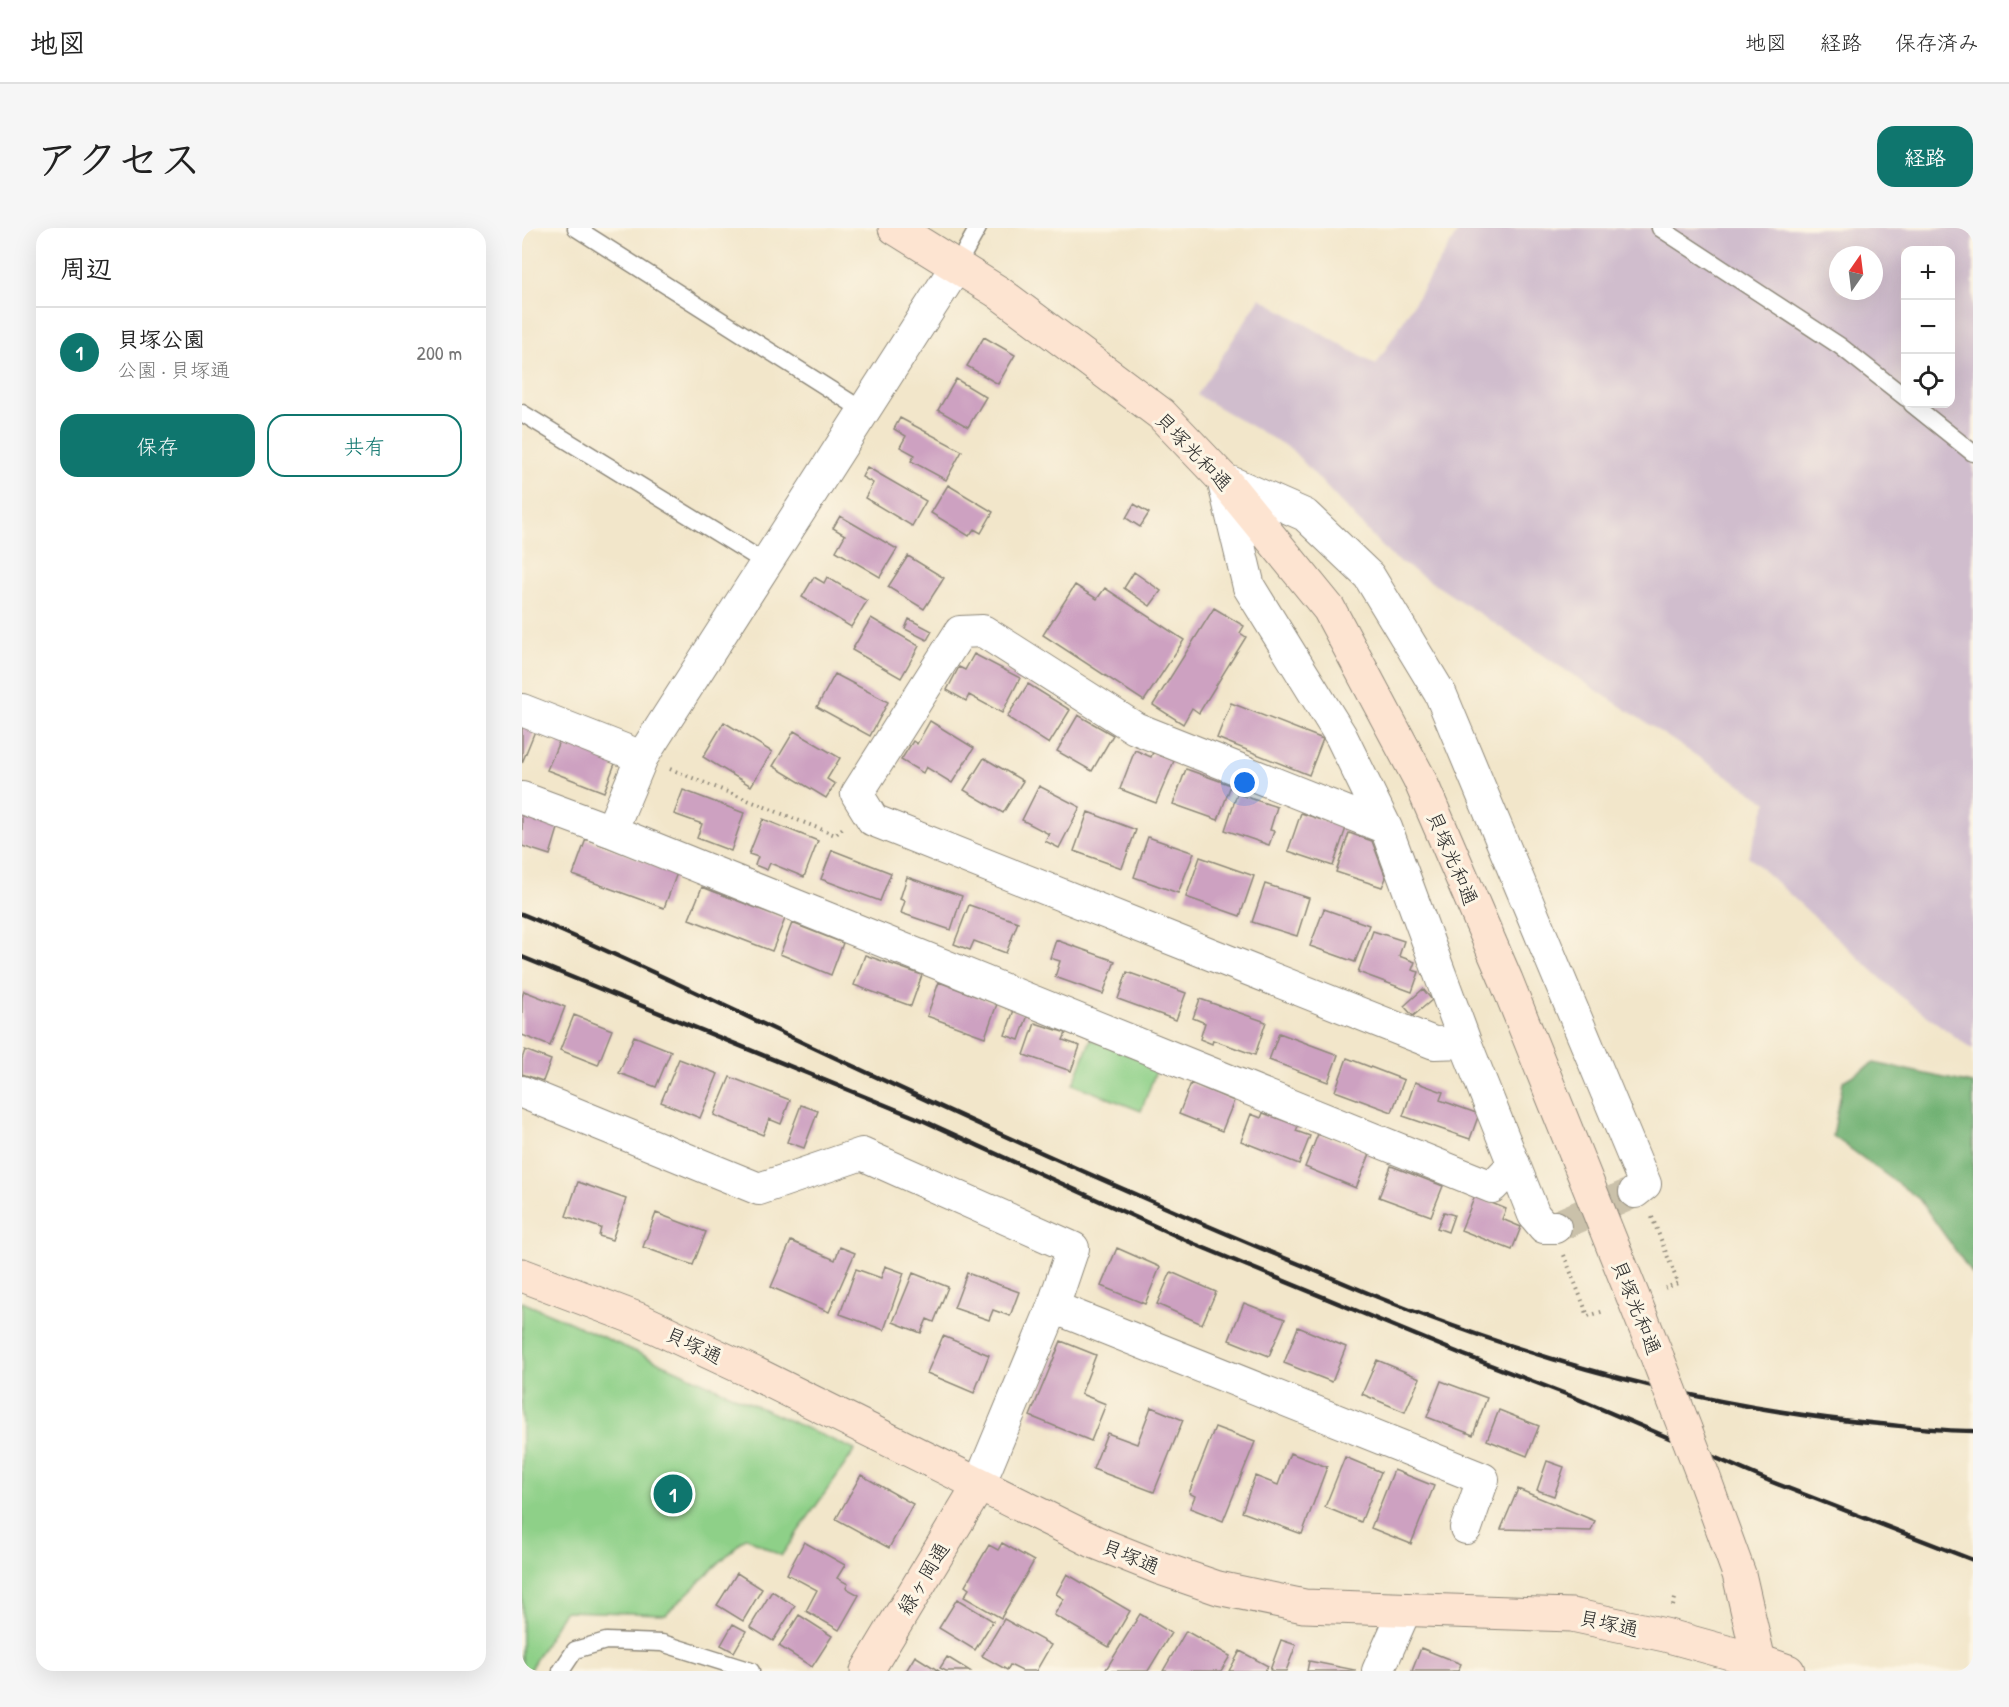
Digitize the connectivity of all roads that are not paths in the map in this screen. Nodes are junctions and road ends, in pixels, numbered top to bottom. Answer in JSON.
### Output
{"nodes":[{"id":1,"x":576,"y":228,"type":"edge"},
{"id":2,"x":895,"y":228,"type":"edge"},
{"id":3,"x":978,"y":228,"type":"edge"},
{"id":4,"x":1660,"y":228,"type":"edge"},
{"id":5,"x":956,"y":267,"type":"junction"},
{"id":6,"x":1901,"y":395,"type":"edge"},
{"id":7,"x":1917,"y":408,"type":"edge"},
{"id":8,"x":864,"y":411,"type":"junction"},
{"id":9,"x":522,"y":413,"type":"edge"},
{"id":10,"x":1973,"y":453,"type":"edge"},
{"id":11,"x":1223,"y":479,"type":"junction"},
{"id":12,"x":766,"y":562,"type":"junction"},
{"id":13,"x":522,"y":710,"type":"edge"},
{"id":14,"x":642,"y":757,"type":"junction"},
{"id":15,"x":522,"y":798,"type":"edge"},
{"id":16,"x":1386,"y":828,"type":"junction"},
{"id":17,"x":611,"y":831,"type":"junction"},
{"id":18,"x":1466,"y":1042,"type":"junction"},
{"id":19,"x":522,"y":1092,"type":"edge"},
{"id":20,"x":1514,"y":1164,"type":"junction"},
{"id":21,"x":1635,"y":1192,"type":"dead end"},
{"id":22,"x":1559,"y":1241,"type":"road end"},
{"id":23,"x":522,"y":1275,"type":"edge"},
{"id":24,"x":1053,"y":1307,"type":"junction"},
{"id":25,"x":979,"y":1485,"type":"junction"},
{"id":26,"x":1466,"y":1527,"type":"dead end"},
{"id":27,"x":1405,"y":1610,"type":"junction"},
{"id":28,"x":1773,"y":1666,"type":"edge"},
{"id":29,"x":561,"y":1671,"type":"edge"},
{"id":30,"x":751,"y":1671,"type":"edge"},
{"id":31,"x":867,"y":1671,"type":"edge"},
{"id":32,"x":1378,"y":1671,"type":"edge"}],
"edges":[{"from":1,"to":8,"type":"lane"},
{"from":2,"to":5,"type":"street","name":"貝塚光和通"},
{"from":3,"to":5,"type":"lane"},
{"from":4,"to":6,"type":"lane"},
{"from":5,"to":8,"type":"street"},
{"from":5,"to":11,"type":"street","name":"貝塚光和通"},
{"from":7,"to":10,"type":"lane"},
{"from":8,"to":12,"type":"street"},
{"from":9,"to":12,"type":"lane"},
{"from":11,"to":16,"type":"street"},
{"from":11,"to":21,"type":"street"},
{"from":11,"to":28,"type":"street","name":"貝塚光和通","bridge":true},
{"from":12,"to":14,"type":"street"},
{"from":13,"to":14,"type":"street"},
{"from":14,"to":17,"type":"street"},
{"from":15,"to":17,"type":"street"},
{"from":16,"to":18,"type":"street"},
{"from":16,"to":18,"type":"street"},
{"from":17,"to":20,"type":"street"},
{"from":18,"to":20,"type":"street"},
{"from":19,"to":24,"type":"street"},
{"from":20,"to":22,"type":"street"},
{"from":23,"to":25,"type":"street","name":"貝塚通"},
{"from":24,"to":25,"type":"street"},
{"from":24,"to":26,"type":"street"},
{"from":25,"to":27,"type":"street","name":"貝塚通"},
{"from":25,"to":31,"type":"street","name":"緑ヶ岡通"},
{"from":27,"to":28,"type":"street","name":"貝塚通"},
{"from":27,"to":32,"type":"street"},
{"from":29,"to":30,"type":"lane"}]}
